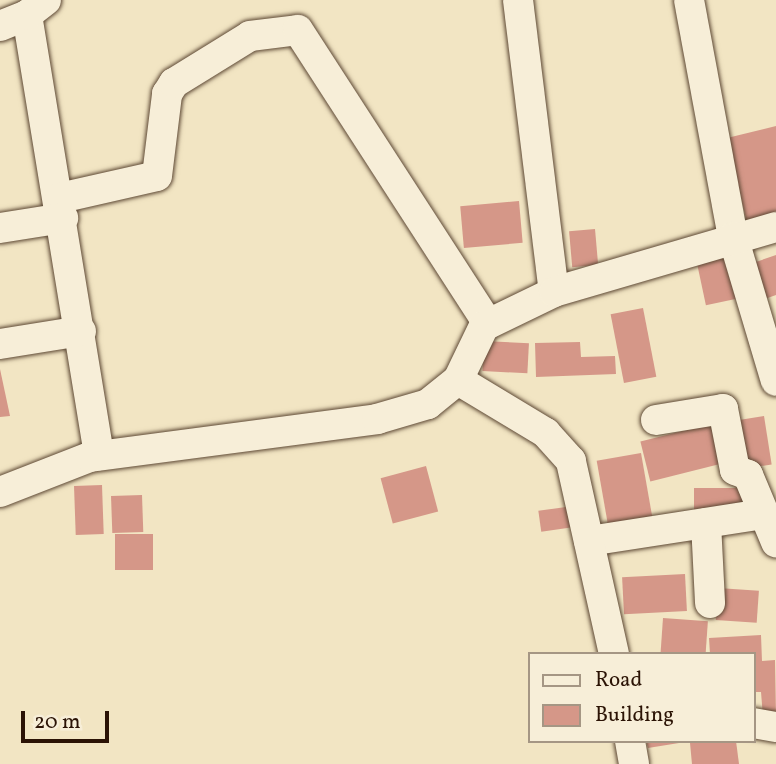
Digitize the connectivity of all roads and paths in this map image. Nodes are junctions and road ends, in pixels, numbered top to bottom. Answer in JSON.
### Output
{"nodes":[{"id":1,"x":518,"y":0,"type":"edge"},
{"id":2,"x":689,"y":0,"type":"edge"},
{"id":3,"x":24,"y":14,"type":"edge"},
{"id":4,"x":62,"y":208,"type":"junction"},
{"id":5,"x":776,"y":227,"type":"edge"},
{"id":6,"x":0,"y":228,"type":"edge"},
{"id":7,"x":733,"y":237,"type":"junction"},
{"id":8,"x":554,"y":292,"type":"junction"},
{"id":9,"x":488,"y":324,"type":"junction"},
{"id":10,"x":81,"y":331,"type":"junction"},
{"id":11,"x":0,"y":344,"type":"edge"},
{"id":12,"x":458,"y":380,"type":"junction"},
{"id":13,"x":776,"y":381,"type":"edge"},
{"id":14,"x":656,"y":420,"type":"dead end"},
{"id":15,"x":100,"y":455,"type":"junction"},
{"id":16,"x":0,"y":492,"type":"edge"},
{"id":17,"x":764,"y":514,"type":"junction"},
{"id":18,"x":706,"y":523,"type":"junction"},
{"id":19,"x":589,"y":541,"type":"junction"},
{"id":20,"x":776,"y":542,"type":"edge"},
{"id":21,"x":710,"y":603,"type":"dead end"},
{"id":22,"x":614,"y":652,"type":"edge"},
{"id":23,"x":755,"y":723,"type":"edge"},
{"id":24,"x":776,"y":727,"type":"edge"},
{"id":25,"x":630,"y":743,"type":"edge"},
{"id":26,"x":634,"y":764,"type":"edge"}],
"edges":[{"from":1,"to":8,"type":"street"},
{"from":2,"to":7,"type":"street"},
{"from":3,"to":4,"type":"street"},
{"from":4,"to":6,"type":"street"},
{"from":4,"to":9,"type":"street"},
{"from":4,"to":10,"type":"street"},
{"from":5,"to":7,"type":"street"},
{"from":7,"to":8,"type":"street"},
{"from":7,"to":13,"type":"street"},
{"from":8,"to":9,"type":"street"},
{"from":9,"to":12,"type":"street"},
{"from":10,"to":11,"type":"street"},
{"from":10,"to":15,"type":"street"},
{"from":12,"to":15,"type":"street"},
{"from":12,"to":19,"type":"street"},
{"from":14,"to":17,"type":"street"},
{"from":15,"to":16,"type":"street"},
{"from":17,"to":18,"type":"street"},
{"from":17,"to":20,"type":"street"},
{"from":18,"to":19,"type":"street"},
{"from":18,"to":21,"type":"street"},
{"from":19,"to":22,"type":"street"},
{"from":23,"to":24,"type":"street"},
{"from":25,"to":26,"type":"street"}]}
